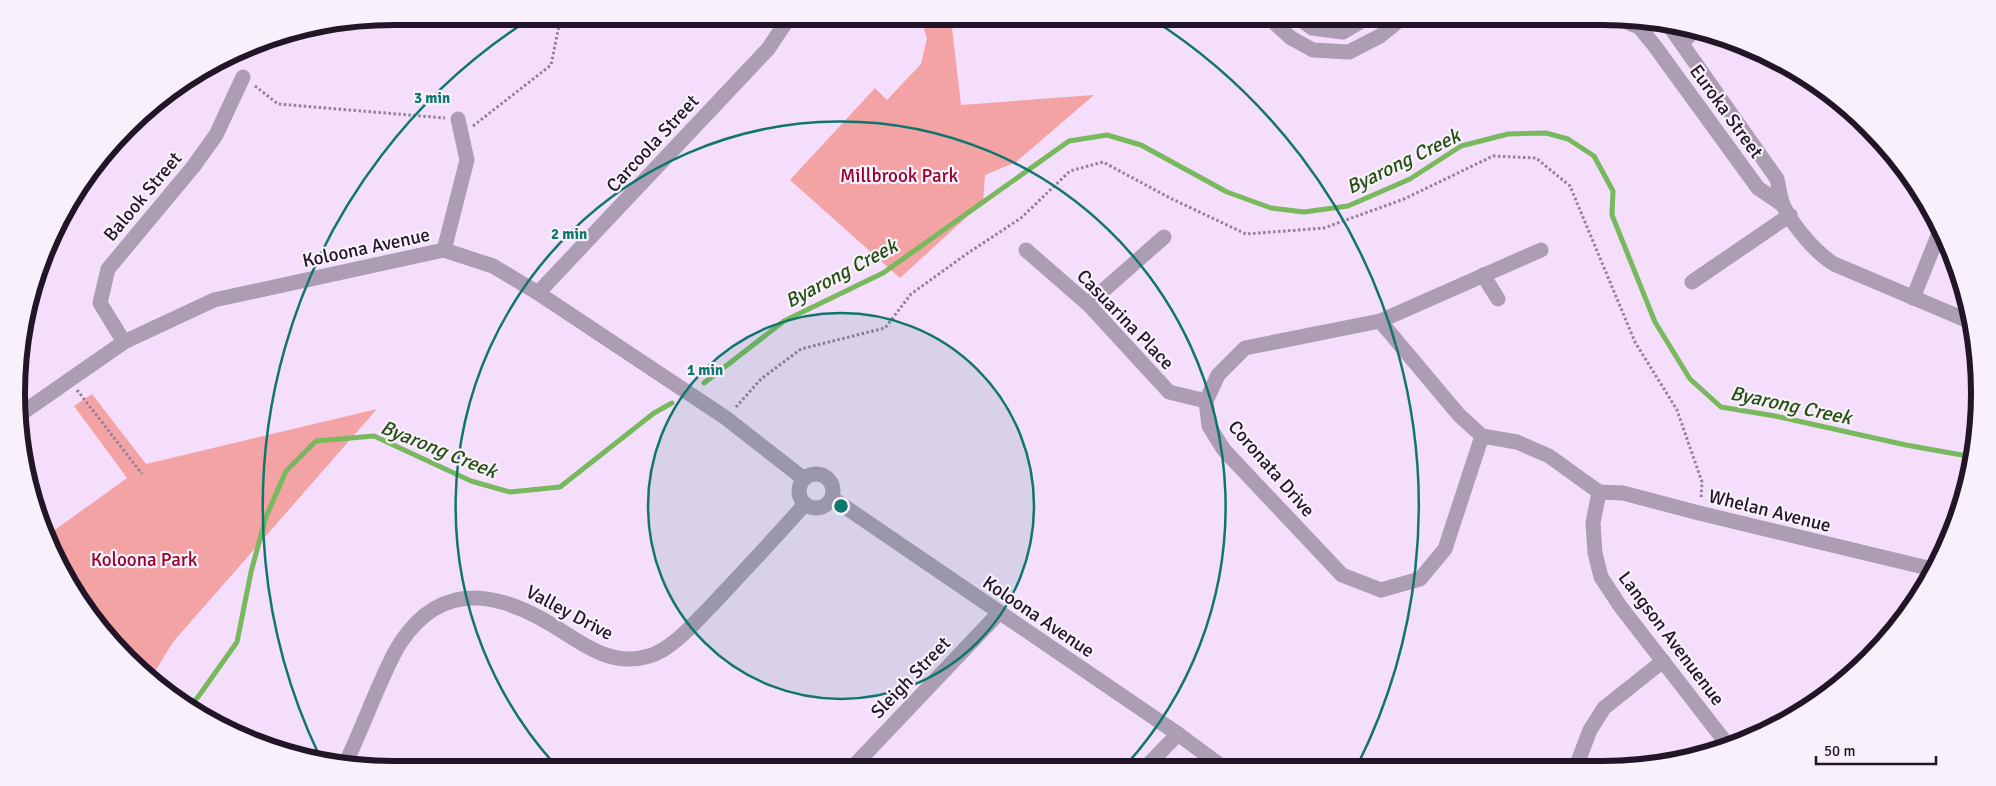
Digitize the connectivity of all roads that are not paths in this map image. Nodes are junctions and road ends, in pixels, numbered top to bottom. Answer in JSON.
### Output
{"nodes":[{"id":1,"x":784,"y":25,"type":"edge"},
{"id":2,"x":1277,"y":25,"type":"edge"},
{"id":3,"x":1308,"y":25,"type":"edge"},
{"id":4,"x":1355,"y":25,"type":"edge"},
{"id":5,"x":1394,"y":25,"type":"edge"},
{"id":6,"x":1639,"y":27,"type":"edge"},
{"id":7,"x":1674,"y":32,"type":"edge"},
{"id":8,"x":1689,"y":36,"type":"edge"},
{"id":9,"x":1682,"y":42,"type":"junction"},
{"id":10,"x":243,"y":76,"type":"road end"},
{"id":11,"x":458,"y":119,"type":"road end"},
{"id":12,"x":1787,"y":210,"type":"junction"},
{"id":13,"x":1164,"y":238,"type":"dead end"},
{"id":14,"x":1937,"y":239,"type":"edge"},
{"id":15,"x":444,"y":250,"type":"junction"},
{"id":16,"x":1026,"y":250,"type":"dead end"},
{"id":17,"x":1540,"y":250,"type":"dead end"},
{"id":18,"x":1483,"y":276,"type":"junction"},
{"id":19,"x":1692,"y":282,"type":"dead end"},
{"id":20,"x":538,"y":293,"type":"junction"},
{"id":21,"x":1913,"y":298,"type":"junction"},
{"id":22,"x":1498,"y":299,"type":"dead end"},
{"id":23,"x":1088,"y":304,"type":"junction"},
{"id":24,"x":1963,"y":319,"type":"edge"},
{"id":25,"x":1380,"y":321,"type":"junction"},
{"id":26,"x":124,"y":342,"type":"junction"},
{"id":27,"x":1206,"y":401,"type":"junction"},
{"id":28,"x":26,"y":410,"type":"edge"},
{"id":29,"x":1482,"y":436,"type":"junction"},
{"id":30,"x":804,"y":479,"type":"junction"},
{"id":31,"x":1598,"y":492,"type":"junction"},
{"id":32,"x":832,"y":498,"type":"junction"},
{"id":33,"x":805,"y":504,"type":"junction"},
{"id":34,"x":1926,"y":569,"type":"edge"},
{"id":35,"x":999,"y":613,"type":"junction"},
{"id":36,"x":1663,"y":661,"type":"junction"},
{"id":37,"x":1178,"y":734,"type":"junction"},
{"id":38,"x":1724,"y":740,"type":"edge"},
{"id":39,"x":348,"y":758,"type":"edge"},
{"id":40,"x":859,"y":761,"type":"edge"},
{"id":41,"x":1153,"y":761,"type":"edge"},
{"id":42,"x":1215,"y":761,"type":"edge"},
{"id":43,"x":1578,"y":761,"type":"edge"}],
"edges":[{"from":1,"to":20,"type":"street","name":"Carcoola Street"},
{"from":2,"to":5,"type":"street"},
{"from":3,"to":4,"type":"street"},
{"from":6,"to":12,"type":"street","name":"Euroka Street"},
{"from":7,"to":9,"type":"street","name":"Euroka Street"},
{"from":8,"to":9,"type":"street"},
{"from":9,"to":12,"type":"street","name":"Euroka Street"},
{"from":10,"to":26,"type":"street","name":"Balook Street"},
{"from":11,"to":15,"type":"street"},
{"from":12,"to":19,"type":"street"},
{"from":12,"to":21,"type":"street","name":"Euroka Street"},
{"from":13,"to":23,"type":"street"},
{"from":14,"to":21,"type":"street"},
{"from":15,"to":20,"type":"street","name":"Koloona Avenue"},
{"from":15,"to":26,"type":"street","name":"Koloona Avenue"},
{"from":16,"to":23,"type":"street","name":"Casuarina Place"},
{"from":17,"to":18,"type":"street"},
{"from":18,"to":22,"type":"street"},
{"from":18,"to":25,"type":"street"},
{"from":20,"to":30,"type":"street","name":"Koloona Avenue"},
{"from":21,"to":24,"type":"street","name":"Euroka Street"},
{"from":23,"to":27,"type":"street","name":"Casuarina Place"},
{"from":25,"to":27,"type":"street"},
{"from":25,"to":29,"type":"street"},
{"from":26,"to":28,"type":"street","name":"Koloona Avenue"},
{"from":27,"to":29,"type":"street","name":"Coronata Drive"},
{"from":29,"to":31,"type":"street"},
{"from":30,"to":32,"type":"street"},
{"from":30,"to":33,"type":"street"},
{"from":31,"to":34,"type":"street","name":"Whelan Avenue"},
{"from":31,"to":36,"type":"street","name":"Langson Avenuenue"},
{"from":32,"to":33,"type":"street"},
{"from":32,"to":35,"type":"street","name":"Koloona Avenue"},
{"from":33,"to":39,"type":"street","name":"Valley Drive"},
{"from":35,"to":37,"type":"street","name":"Koloona Avenue"},
{"from":35,"to":40,"type":"street","name":"Sleigh Street"},
{"from":36,"to":38,"type":"street","name":"Langson Avenuenue"},
{"from":36,"to":43,"type":"street"},
{"from":37,"to":41,"type":"street"},
{"from":37,"to":42,"type":"street","name":"Koloona Avenue"}]}
